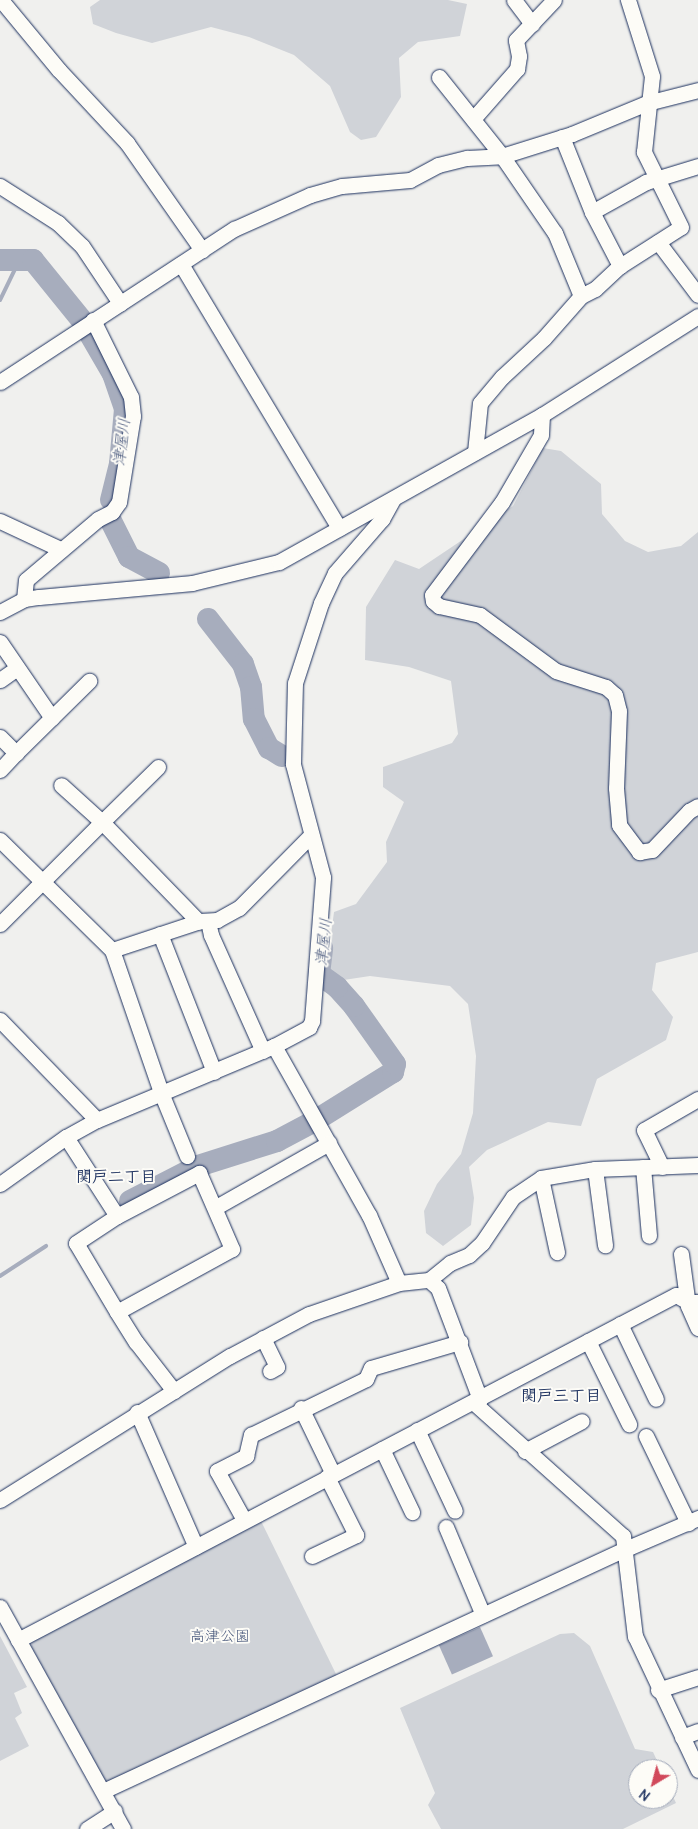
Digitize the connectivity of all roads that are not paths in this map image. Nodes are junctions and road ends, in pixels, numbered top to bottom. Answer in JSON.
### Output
{"nodes":[{"id":1,"x":1,"y":0,"type":"edge"},
{"id":2,"x":514,"y":0,"type":"edge"},
{"id":3,"x":554,"y":0,"type":"edge"},
{"id":4,"x":628,"y":0,"type":"edge"},
{"id":5,"x":532,"y":24,"type":"junction"},
{"id":6,"x":439,"y":78,"type":"dead end"},
{"id":7,"x":698,"y":90,"type":"edge"},
{"id":8,"x":647,"y":103,"type":"junction"},
{"id":9,"x":473,"y":119,"type":"junction"},
{"id":10,"x":562,"y":137,"type":"junction"},
{"id":11,"x":502,"y":156,"type":"junction"},
{"id":12,"x":698,"y":166,"type":"edge"},
{"id":13,"x":656,"y":179,"type":"junction"},
{"id":14,"x":0,"y":186,"type":"edge"},
{"id":15,"x":592,"y":212,"type":"junction"},
{"id":16,"x":658,"y":242,"type":"junction"},
{"id":17,"x":202,"y":250,"type":"junction"},
{"id":18,"x":181,"y":264,"type":"junction"},
{"id":19,"x":620,"y":266,"type":"junction"},
{"id":20,"x":581,"y":296,"type":"junction"},
{"id":21,"x":698,"y":296,"type":"edge"},
{"id":22,"x":120,"y":303,"type":"junction"},
{"id":23,"x":698,"y":316,"type":"edge"},
{"id":24,"x":93,"y":320,"type":"junction"},
{"id":25,"x":0,"y":382,"type":"edge"},
{"id":26,"x":542,"y":415,"type":"junction"},
{"id":27,"x":475,"y":452,"type":"junction"},
{"id":28,"x":392,"y":499,"type":"junction"},
{"id":29,"x":0,"y":521,"type":"edge"},
{"id":30,"x":339,"y":528,"type":"junction"},
{"id":31,"x":60,"y":549,"type":"junction"},
{"id":32,"x":24,"y":600,"type":"junction"},
{"id":33,"x":0,"y":612,"type":"edge"},
{"id":34,"x":0,"y":642,"type":"edge"},
{"id":35,"x":17,"y":668,"type":"junction"},
{"id":36,"x":0,"y":680,"type":"edge"},
{"id":37,"x":89,"y":681,"type":"dead end"},
{"id":38,"x":52,"y":718,"type":"junction"},
{"id":39,"x":0,"y":737,"type":"edge"},
{"id":40,"x":16,"y":754,"type":"junction"},
{"id":41,"x":158,"y":766,"type":"dead end"},
{"id":42,"x":0,"y":770,"type":"edge"},
{"id":43,"x":61,"y":785,"type":"dead end"},
{"id":44,"x":698,"y":806,"type":"edge"},
{"id":45,"x":102,"y":822,"type":"junction"},
{"id":46,"x":312,"y":835,"type":"junction"},
{"id":47,"x":0,"y":840,"type":"edge"},
{"id":48,"x":43,"y":882,"type":"junction"},
{"id":49,"x":204,"y":921,"type":"junction"},
{"id":50,"x":0,"y":924,"type":"edge"},
{"id":51,"x":160,"y":934,"type":"junction"},
{"id":52,"x":112,"y":950,"type":"junction"},
{"id":53,"x":0,"y":1020,"type":"edge"},
{"id":54,"x":268,"y":1049,"type":"junction"},
{"id":55,"x":214,"y":1072,"type":"junction"},
{"id":56,"x":162,"y":1094,"type":"junction"},
{"id":57,"x":698,"y":1099,"type":"edge"},
{"id":58,"x":97,"y":1120,"type":"junction"},
{"id":59,"x":66,"y":1137,"type":"junction"},
{"id":60,"x":329,"y":1143,"type":"junction"},
{"id":61,"x":187,"y":1156,"type":"dead end"},
{"id":62,"x":698,"y":1165,"type":"edge"},
{"id":63,"x":643,"y":1167,"type":"junction"},
{"id":64,"x":662,"y":1167,"type":"junction"},
{"id":65,"x":595,"y":1169,"type":"junction"},
{"id":66,"x":541,"y":1178,"type":"junction"},
{"id":67,"x":0,"y":1184,"type":"edge"},
{"id":68,"x":216,"y":1206,"type":"junction"},
{"id":69,"x":117,"y":1216,"type":"junction"},
{"id":70,"x":649,"y":1236,"type":"dead end"},
{"id":71,"x":605,"y":1245,"type":"dead end"},
{"id":72,"x":557,"y":1252,"type":"dead end"},
{"id":73,"x":681,"y":1254,"type":"dead end"},
{"id":74,"x":429,"y":1280,"type":"junction"},
{"id":75,"x":399,"y":1283,"type":"junction"},
{"id":76,"x":693,"y":1302,"type":"edge"},
{"id":77,"x":117,"y":1312,"type":"junction"},
{"id":78,"x":620,"y":1324,"type":"junction"},
{"id":79,"x":698,"y":1328,"type":"edge"},
{"id":80,"x":263,"y":1338,"type":"junction"},
{"id":81,"x":588,"y":1341,"type":"junction"},
{"id":82,"x":460,"y":1342,"type":"junction"},
{"id":83,"x":270,"y":1371,"type":"dead end"},
{"id":84,"x":174,"y":1391,"type":"junction"},
{"id":85,"x":656,"y":1399,"type":"dead end"},
{"id":86,"x":477,"y":1400,"type":"junction"},
{"id":87,"x":301,"y":1408,"type":"junction"},
{"id":88,"x":137,"y":1412,"type":"junction"},
{"id":89,"x":582,"y":1421,"type":"dead end"},
{"id":90,"x":628,"y":1424,"type":"dead end"},
{"id":91,"x":417,"y":1430,"type":"junction"},
{"id":92,"x":646,"y":1436,"type":"dead end"},
{"id":93,"x":382,"y":1449,"type":"junction"},
{"id":94,"x":526,"y":1451,"type":"junction"},
{"id":95,"x":330,"y":1476,"type":"junction"},
{"id":96,"x":0,"y":1500,"type":"edge"},
{"id":97,"x":455,"y":1511,"type":"dead end"},
{"id":98,"x":412,"y":1512,"type":"dead end"},
{"id":99,"x":244,"y":1520,"type":"junction"},
{"id":100,"x":693,"y":1521,"type":"edge"},
{"id":101,"x":446,"y":1527,"type":"dead end"},
{"id":102,"x":196,"y":1547,"type":"junction"},
{"id":103,"x":623,"y":1550,"type":"junction"},
{"id":104,"x":312,"y":1556,"type":"dead end"},
{"id":105,"x":0,"y":1607,"type":"edge"},
{"id":106,"x":483,"y":1615,"type":"junction"},
{"id":107,"x":18,"y":1640,"type":"junction"},
{"id":108,"x":698,"y":1676,"type":"edge"},
{"id":109,"x":658,"y":1690,"type":"junction"},
{"id":110,"x":698,"y":1731,"type":"edge"},
{"id":111,"x":682,"y":1737,"type":"junction"},
{"id":112,"x":698,"y":1770,"type":"edge"},
{"id":113,"x":103,"y":1791,"type":"junction"},
{"id":114,"x":115,"y":1811,"type":"junction"},
{"id":115,"x":88,"y":1829,"type":"edge"},
{"id":116,"x":123,"y":1829,"type":"edge"}],
"edges":[{"from":1,"to":17,"type":"street"},
{"from":2,"to":5,"type":"street"},
{"from":3,"to":5,"type":"street"},
{"from":4,"to":8,"type":"street"},
{"from":5,"to":9,"type":"street"},
{"from":6,"to":9,"type":"street"},
{"from":7,"to":8,"type":"street"},
{"from":8,"to":10,"type":"street"},
{"from":8,"to":13,"type":"street"},
{"from":9,"to":11,"type":"street"},
{"from":10,"to":11,"type":"street"},
{"from":10,"to":15,"type":"street"},
{"from":11,"to":17,"type":"street"},
{"from":11,"to":20,"type":"street"},
{"from":12,"to":13,"type":"street"},
{"from":13,"to":15,"type":"street"},
{"from":13,"to":16,"type":"street"},
{"from":14,"to":22,"type":"street"},
{"from":15,"to":19,"type":"street"},
{"from":16,"to":19,"type":"street"},
{"from":16,"to":21,"type":"street"},
{"from":17,"to":18,"type":"street"},
{"from":18,"to":22,"type":"street"},
{"from":18,"to":30,"type":"street"},
{"from":19,"to":20,"type":"street"},
{"from":20,"to":27,"type":"street"},
{"from":22,"to":24,"type":"street"},
{"from":23,"to":26,"type":"street"},
{"from":24,"to":25,"type":"street"},
{"from":24,"to":31,"type":"street"},
{"from":26,"to":27,"type":"street"},
{"from":26,"to":44,"type":"street"},
{"from":27,"to":28,"type":"street"},
{"from":28,"to":30,"type":"street"},
{"from":28,"to":46,"type":"street"},
{"from":29,"to":31,"type":"street"},
{"from":30,"to":32,"type":"street"},
{"from":31,"to":32,"type":"street"},
{"from":32,"to":33,"type":"street"},
{"from":34,"to":35,"type":"street"},
{"from":35,"to":36,"type":"street"},
{"from":35,"to":38,"type":"street"},
{"from":37,"to":38,"type":"street"},
{"from":38,"to":40,"type":"street"},
{"from":39,"to":40,"type":"street"},
{"from":40,"to":42,"type":"street"},
{"from":41,"to":45,"type":"street"},
{"from":43,"to":45,"type":"street"},
{"from":45,"to":48,"type":"street"},
{"from":45,"to":49,"type":"street"},
{"from":46,"to":49,"type":"street"},
{"from":46,"to":54,"type":"street"},
{"from":47,"to":48,"type":"street"},
{"from":48,"to":50,"type":"street"},
{"from":48,"to":52,"type":"street"},
{"from":49,"to":51,"type":"street"},
{"from":49,"to":54,"type":"street"},
{"from":51,"to":52,"type":"street"},
{"from":51,"to":55,"type":"street"},
{"from":52,"to":56,"type":"street"},
{"from":53,"to":58,"type":"street"},
{"from":54,"to":55,"type":"street"},
{"from":54,"to":60,"type":"street"},
{"from":55,"to":56,"type":"street"},
{"from":56,"to":58,"type":"street"},
{"from":56,"to":61,"type":"street"},
{"from":57,"to":64,"type":"street"},
{"from":58,"to":59,"type":"street"},
{"from":59,"to":67,"type":"street"},
{"from":59,"to":69,"type":"street"},
{"from":60,"to":68,"type":"street"},
{"from":60,"to":75,"type":"street"},
{"from":62,"to":64,"type":"street"},
{"from":63,"to":64,"type":"street"},
{"from":63,"to":65,"type":"street"},
{"from":63,"to":70,"type":"street"},
{"from":65,"to":66,"type":"street"},
{"from":65,"to":71,"type":"street"},
{"from":66,"to":72,"type":"street"},
{"from":66,"to":74,"type":"street"},
{"from":68,"to":69,"type":"street"},
{"from":68,"to":77,"type":"street"},
{"from":69,"to":77,"type":"street"},
{"from":73,"to":76,"type":"street"},
{"from":74,"to":75,"type":"street"},
{"from":74,"to":82,"type":"street"},
{"from":75,"to":80,"type":"street"},
{"from":76,"to":78,"type":"street"},
{"from":76,"to":79,"type":"street"},
{"from":77,"to":84,"type":"street"},
{"from":78,"to":81,"type":"street"},
{"from":78,"to":85,"type":"street"},
{"from":80,"to":83,"type":"street"},
{"from":80,"to":84,"type":"street"},
{"from":81,"to":86,"type":"street"},
{"from":81,"to":90,"type":"street"},
{"from":82,"to":86,"type":"street"},
{"from":82,"to":87,"type":"street"},
{"from":84,"to":88,"type":"street"},
{"from":86,"to":91,"type":"street"},
{"from":86,"to":94,"type":"street"},
{"from":87,"to":95,"type":"street"},
{"from":87,"to":99,"type":"street"},
{"from":88,"to":96,"type":"street"},
{"from":88,"to":102,"type":"street"},
{"from":89,"to":94,"type":"street"},
{"from":91,"to":93,"type":"street"},
{"from":91,"to":97,"type":"street"},
{"from":92,"to":100,"type":"street"},
{"from":93,"to":95,"type":"street"},
{"from":93,"to":98,"type":"street"},
{"from":94,"to":103,"type":"street"},
{"from":95,"to":99,"type":"street"},
{"from":95,"to":104,"type":"street"},
{"from":99,"to":102,"type":"street"},
{"from":100,"to":103,"type":"street"},
{"from":101,"to":106,"type":"street"},
{"from":102,"to":107,"type":"street"},
{"from":103,"to":106,"type":"street"},
{"from":103,"to":109,"type":"street"},
{"from":105,"to":107,"type":"street"},
{"from":106,"to":113,"type":"street"},
{"from":107,"to":113,"type":"street"},
{"from":108,"to":109,"type":"street"},
{"from":109,"to":111,"type":"street"},
{"from":110,"to":111,"type":"street"},
{"from":111,"to":112,"type":"street"},
{"from":113,"to":114,"type":"street"},
{"from":114,"to":115,"type":"street"},
{"from":114,"to":116,"type":"street"}]}
